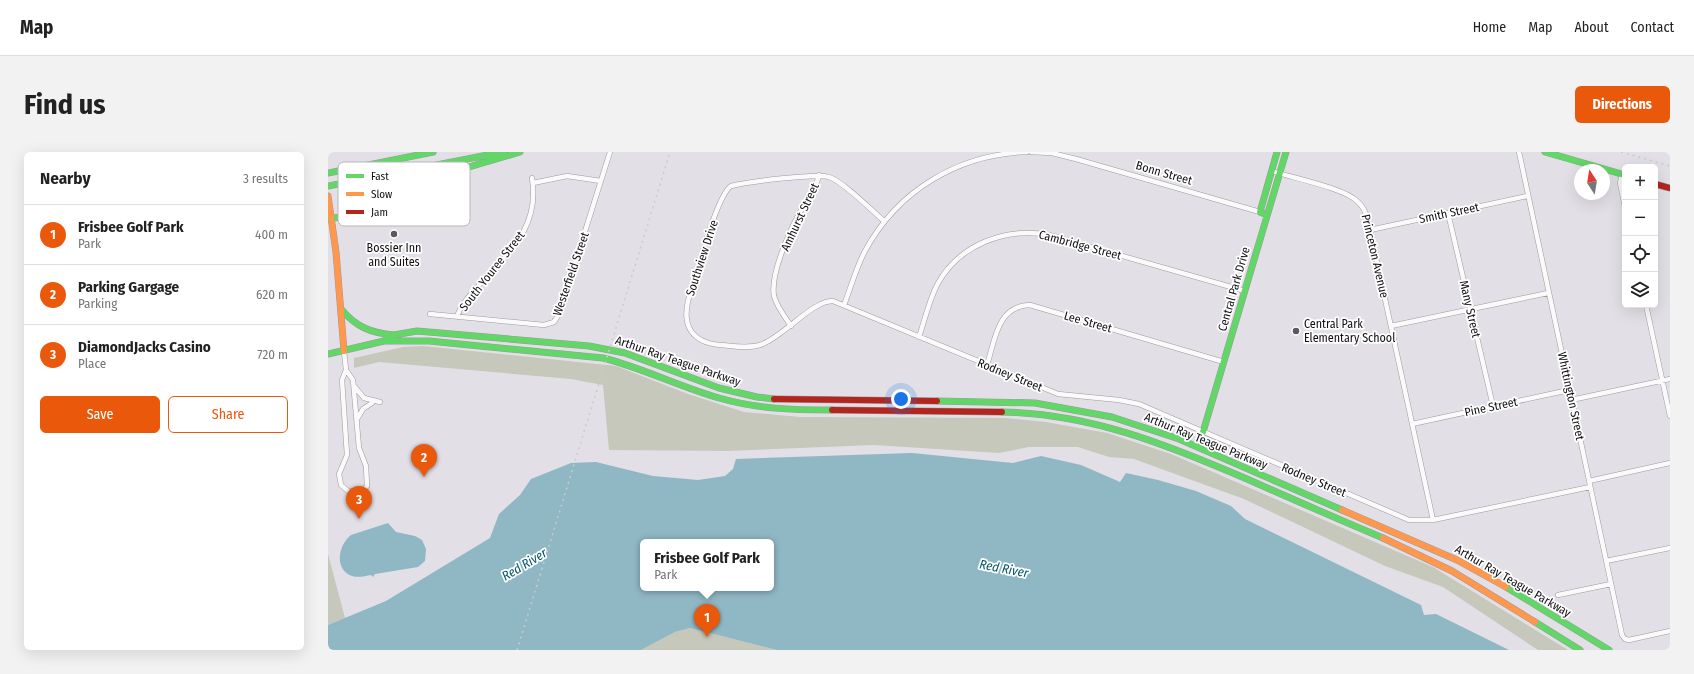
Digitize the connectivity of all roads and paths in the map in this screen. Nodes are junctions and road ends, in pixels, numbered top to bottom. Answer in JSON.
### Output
{"nodes":[{"id":1,"x":433,"y":152,"type":"edge"},
{"id":2,"x":503,"y":152,"type":"edge"},
{"id":3,"x":520,"y":152,"type":"edge"},
{"id":4,"x":610,"y":152,"type":"edge"},
{"id":5,"x":1027,"y":152,"type":"edge"},
{"id":6,"x":1031,"y":152,"type":"edge"},
{"id":7,"x":1278,"y":152,"type":"edge"},
{"id":8,"x":1286,"y":152,"type":"edge"},
{"id":9,"x":1519,"y":152,"type":"edge"},
{"id":10,"x":1545,"y":152,"type":"edge"},
{"id":11,"x":1552,"y":153,"type":"edge"},
{"id":12,"x":385,"y":162,"type":"edge"},
{"id":13,"x":452,"y":162,"type":"edge"},
{"id":14,"x":470,"y":167,"type":"edge"},
{"id":15,"x":338,"y":171,"type":"edge"},
{"id":16,"x":1272,"y":172,"type":"junction"},
{"id":17,"x":328,"y":173,"type":"edge"},
{"id":18,"x":1280,"y":174,"type":"junction"},
{"id":19,"x":1622,"y":174,"type":"edge"},
{"id":20,"x":819,"y":175,"type":"junction"},
{"id":21,"x":1622,"y":180,"type":"edge"},
{"id":22,"x":601,"y":181,"type":"junction"},
{"id":23,"x":338,"y":184,"type":"edge"},
{"id":24,"x":1658,"y":185,"type":"edge"},
{"id":25,"x":328,"y":186,"type":"edge"},
{"id":26,"x":1670,"y":188,"type":"edge"},
{"id":27,"x":1622,"y":193,"type":"edge"},
{"id":28,"x":328,"y":196,"type":"edge"},
{"id":29,"x":1527,"y":196,"type":"junction"},
{"id":30,"x":1260,"y":212,"type":"junction"},
{"id":31,"x":1448,"y":213,"type":"junction"},
{"id":32,"x":1267,"y":214,"type":"junction"},
{"id":33,"x":330,"y":219,"type":"edge"},
{"id":34,"x":884,"y":221,"type":"junction"},
{"id":35,"x":1370,"y":230,"type":"junction"},
{"id":36,"x":1245,"y":291,"type":"junction"},
{"id":37,"x":1548,"y":293,"type":"junction"},
{"id":38,"x":844,"y":305,"type":"junction"},
{"id":39,"x":341,"y":308,"type":"junction"},
{"id":40,"x":1647,"y":308,"type":"edge"},
{"id":41,"x":1470,"y":309,"type":"junction"},
{"id":42,"x":430,"y":314,"type":"dead end"},
{"id":43,"x":457,"y":316,"type":"junction"},
{"id":44,"x":791,"y":326,"type":"junction"},
{"id":45,"x":1391,"y":326,"type":"junction"},
{"id":46,"x":394,"y":335,"type":"junction"},
{"id":47,"x":919,"y":337,"type":"junction"},
{"id":48,"x":384,"y":341,"type":"junction"},
{"id":49,"x":344,"y":351,"type":"junction"},
{"id":50,"x":328,"y":354,"type":"edge"},
{"id":51,"x":1224,"y":362,"type":"junction"},
{"id":52,"x":987,"y":366,"type":"junction"},
{"id":53,"x":346,"y":370,"type":"junction"},
{"id":54,"x":1670,"y":379,"type":"edge"},
{"id":55,"x":1662,"y":380,"type":"junction"},
{"id":56,"x":353,"y":386,"type":"junction"},
{"id":57,"x":1569,"y":390,"type":"junction"},
{"id":58,"x":1571,"y":400,"type":"junction"},
{"id":59,"x":380,"y":402,"type":"dead end"},
{"id":60,"x":372,"y":403,"type":"dead end"},
{"id":61,"x":1493,"y":406,"type":"junction"},
{"id":62,"x":1670,"y":416,"type":"edge"},
{"id":63,"x":357,"y":421,"type":"junction"},
{"id":64,"x":1412,"y":424,"type":"junction"},
{"id":65,"x":1203,"y":432,"type":"junction"},
{"id":66,"x":1670,"y":463,"type":"edge"},
{"id":67,"x":1589,"y":482,"type":"junction"},
{"id":68,"x":1590,"y":487,"type":"junction"},
{"id":69,"x":363,"y":490,"type":"dead end"},
{"id":70,"x":348,"y":491,"type":"dead end"},
{"id":71,"x":1433,"y":520,"type":"junction"},
{"id":72,"x":1670,"y":548,"type":"edge"},
{"id":73,"x":1606,"y":561,"type":"junction"},
{"id":74,"x":1611,"y":584,"type":"junction"},
{"id":75,"x":1558,"y":595,"type":"dead end"},
{"id":76,"x":1670,"y":631,"type":"edge"},
{"id":77,"x":1580,"y":650,"type":"edge"},
{"id":78,"x":1609,"y":650,"type":"edge"}],
"edges":[{"from":1,"to":12,"type":"main road"},
{"from":2,"to":13,"type":"main road"},
{"from":3,"to":14,"type":"main road"},
{"from":4,"to":22,"type":"street","name":"Westerfield Street"},
{"from":5,"to":34,"type":"street"},
{"from":6,"to":30,"type":"street","name":"Bonn Street"},
{"from":7,"to":16,"type":"main road"},
{"from":8,"to":18,"type":"main road","name":"Central Park Drive"},
{"from":9,"to":29,"type":"street","name":"Whittington Street"},
{"from":10,"to":11,"type":"main road"},
{"from":11,"to":19,"type":"main road"},
{"from":15,"to":17,"type":"main road"},
{"from":16,"to":18,"type":"street","name":"Princeton Avenue"},
{"from":16,"to":30,"type":"main road"},
{"from":18,"to":32,"type":"main road","name":"Central Park Drive"},
{"from":18,"to":35,"type":"street","name":"Princeton Avenue"},
{"from":20,"to":34,"type":"street","name":"Southview Drive"},
{"from":20,"to":44,"type":"street","name":"Amhurst Street"},
{"from":20,"to":44,"type":"street","name":"Southview Drive"},
{"from":21,"to":27,"type":"street"},
{"from":22,"to":43,"type":"street","name":"South Youree Street"},
{"from":22,"to":43,"type":"street","name":"Westerfield Street"},
{"from":23,"to":25,"type":"main road"},
{"from":24,"to":26,"type":"main road"},
{"from":28,"to":33,"type":"main road"},
{"from":29,"to":31,"type":"street","name":"Smith Street"},
{"from":29,"to":37,"type":"street","name":"Whittington Street"},
{"from":30,"to":32,"type":"main road","name":"Bonn Street"},
{"from":31,"to":35,"type":"street","name":"Smith Street"},
{"from":31,"to":41,"type":"street","name":"Many Street"},
{"from":32,"to":36,"type":"main road","name":"Central Park Drive"},
{"from":33,"to":39,"type":"main road"},
{"from":34,"to":38,"type":"street"},
{"from":35,"to":45,"type":"street","name":"Princeton Avenue"},
{"from":36,"to":47,"type":"street","name":"Cambridge Street"},
{"from":36,"to":51,"type":"main road","name":"Central Park Drive"},
{"from":37,"to":41,"type":"street"},
{"from":37,"to":57,"type":"street","name":"Whittington Street"},
{"from":38,"to":44,"type":"street","name":"Southview Drive"},
{"from":38,"to":47,"type":"street","name":"Rodney Street"},
{"from":39,"to":46,"type":"main road"},
{"from":39,"to":49,"type":"main road"},
{"from":40,"to":55,"type":"street"},
{"from":41,"to":45,"type":"street"},
{"from":41,"to":61,"type":"street","name":"Many Street"},
{"from":42,"to":43,"type":"street","name":"Westerfield Street"},
{"from":45,"to":64,"type":"street","name":"Princeton Avenue"},
{"from":46,"to":48,"type":"main road","name":"Arthur Ray Teague Parkway"},
{"from":46,"to":78,"type":"main road","name":"Arthur Ray Teague Parkway"},
{"from":47,"to":52,"type":"street","name":"Rodney Street"},
{"from":48,"to":49,"type":"main road","name":"Arthur Ray Teague Parkway"},
{"from":48,"to":77,"type":"main road","name":"Arthur Ray Teague Parkway"},
{"from":49,"to":50,"type":"main road","name":"Arthur Ray Teague Parkway"},
{"from":49,"to":53,"type":"street"},
{"from":51,"to":52,"type":"street","name":"Lee Street"},
{"from":51,"to":65,"type":"main road","name":"Central Park Drive"},
{"from":52,"to":65,"type":"street","name":"Rodney Street"},
{"from":53,"to":56,"type":"street"},
{"from":53,"to":70,"type":"street"},
{"from":54,"to":55,"type":"street"},
{"from":55,"to":58,"type":"street"},
{"from":55,"to":62,"type":"street"},
{"from":56,"to":59,"type":"street"},
{"from":56,"to":63,"type":"street"},
{"from":57,"to":58,"type":"street","name":"Whittington Street"},
{"from":57,"to":61,"type":"street","name":"Pine Street"},
{"from":58,"to":67,"type":"street","name":"Whittington Street"},
{"from":60,"to":63,"type":"street"},
{"from":61,"to":64,"type":"street","name":"Pine Street"},
{"from":63,"to":69,"type":"street"},
{"from":64,"to":71,"type":"street","name":"Princeton Avenue"},
{"from":65,"to":71,"type":"street","name":"Rodney Street"},
{"from":66,"to":67,"type":"street"},
{"from":67,"to":68,"type":"street","name":"Whittington Street"},
{"from":68,"to":71,"type":"street","name":"Rodney Street"},
{"from":68,"to":73,"type":"street","name":"Whittington Street"},
{"from":72,"to":73,"type":"street"},
{"from":73,"to":74,"type":"street","name":"Whittington Street"},
{"from":74,"to":75,"type":"street"},
{"from":74,"to":76,"type":"street","name":"Whittington Street"}]}
